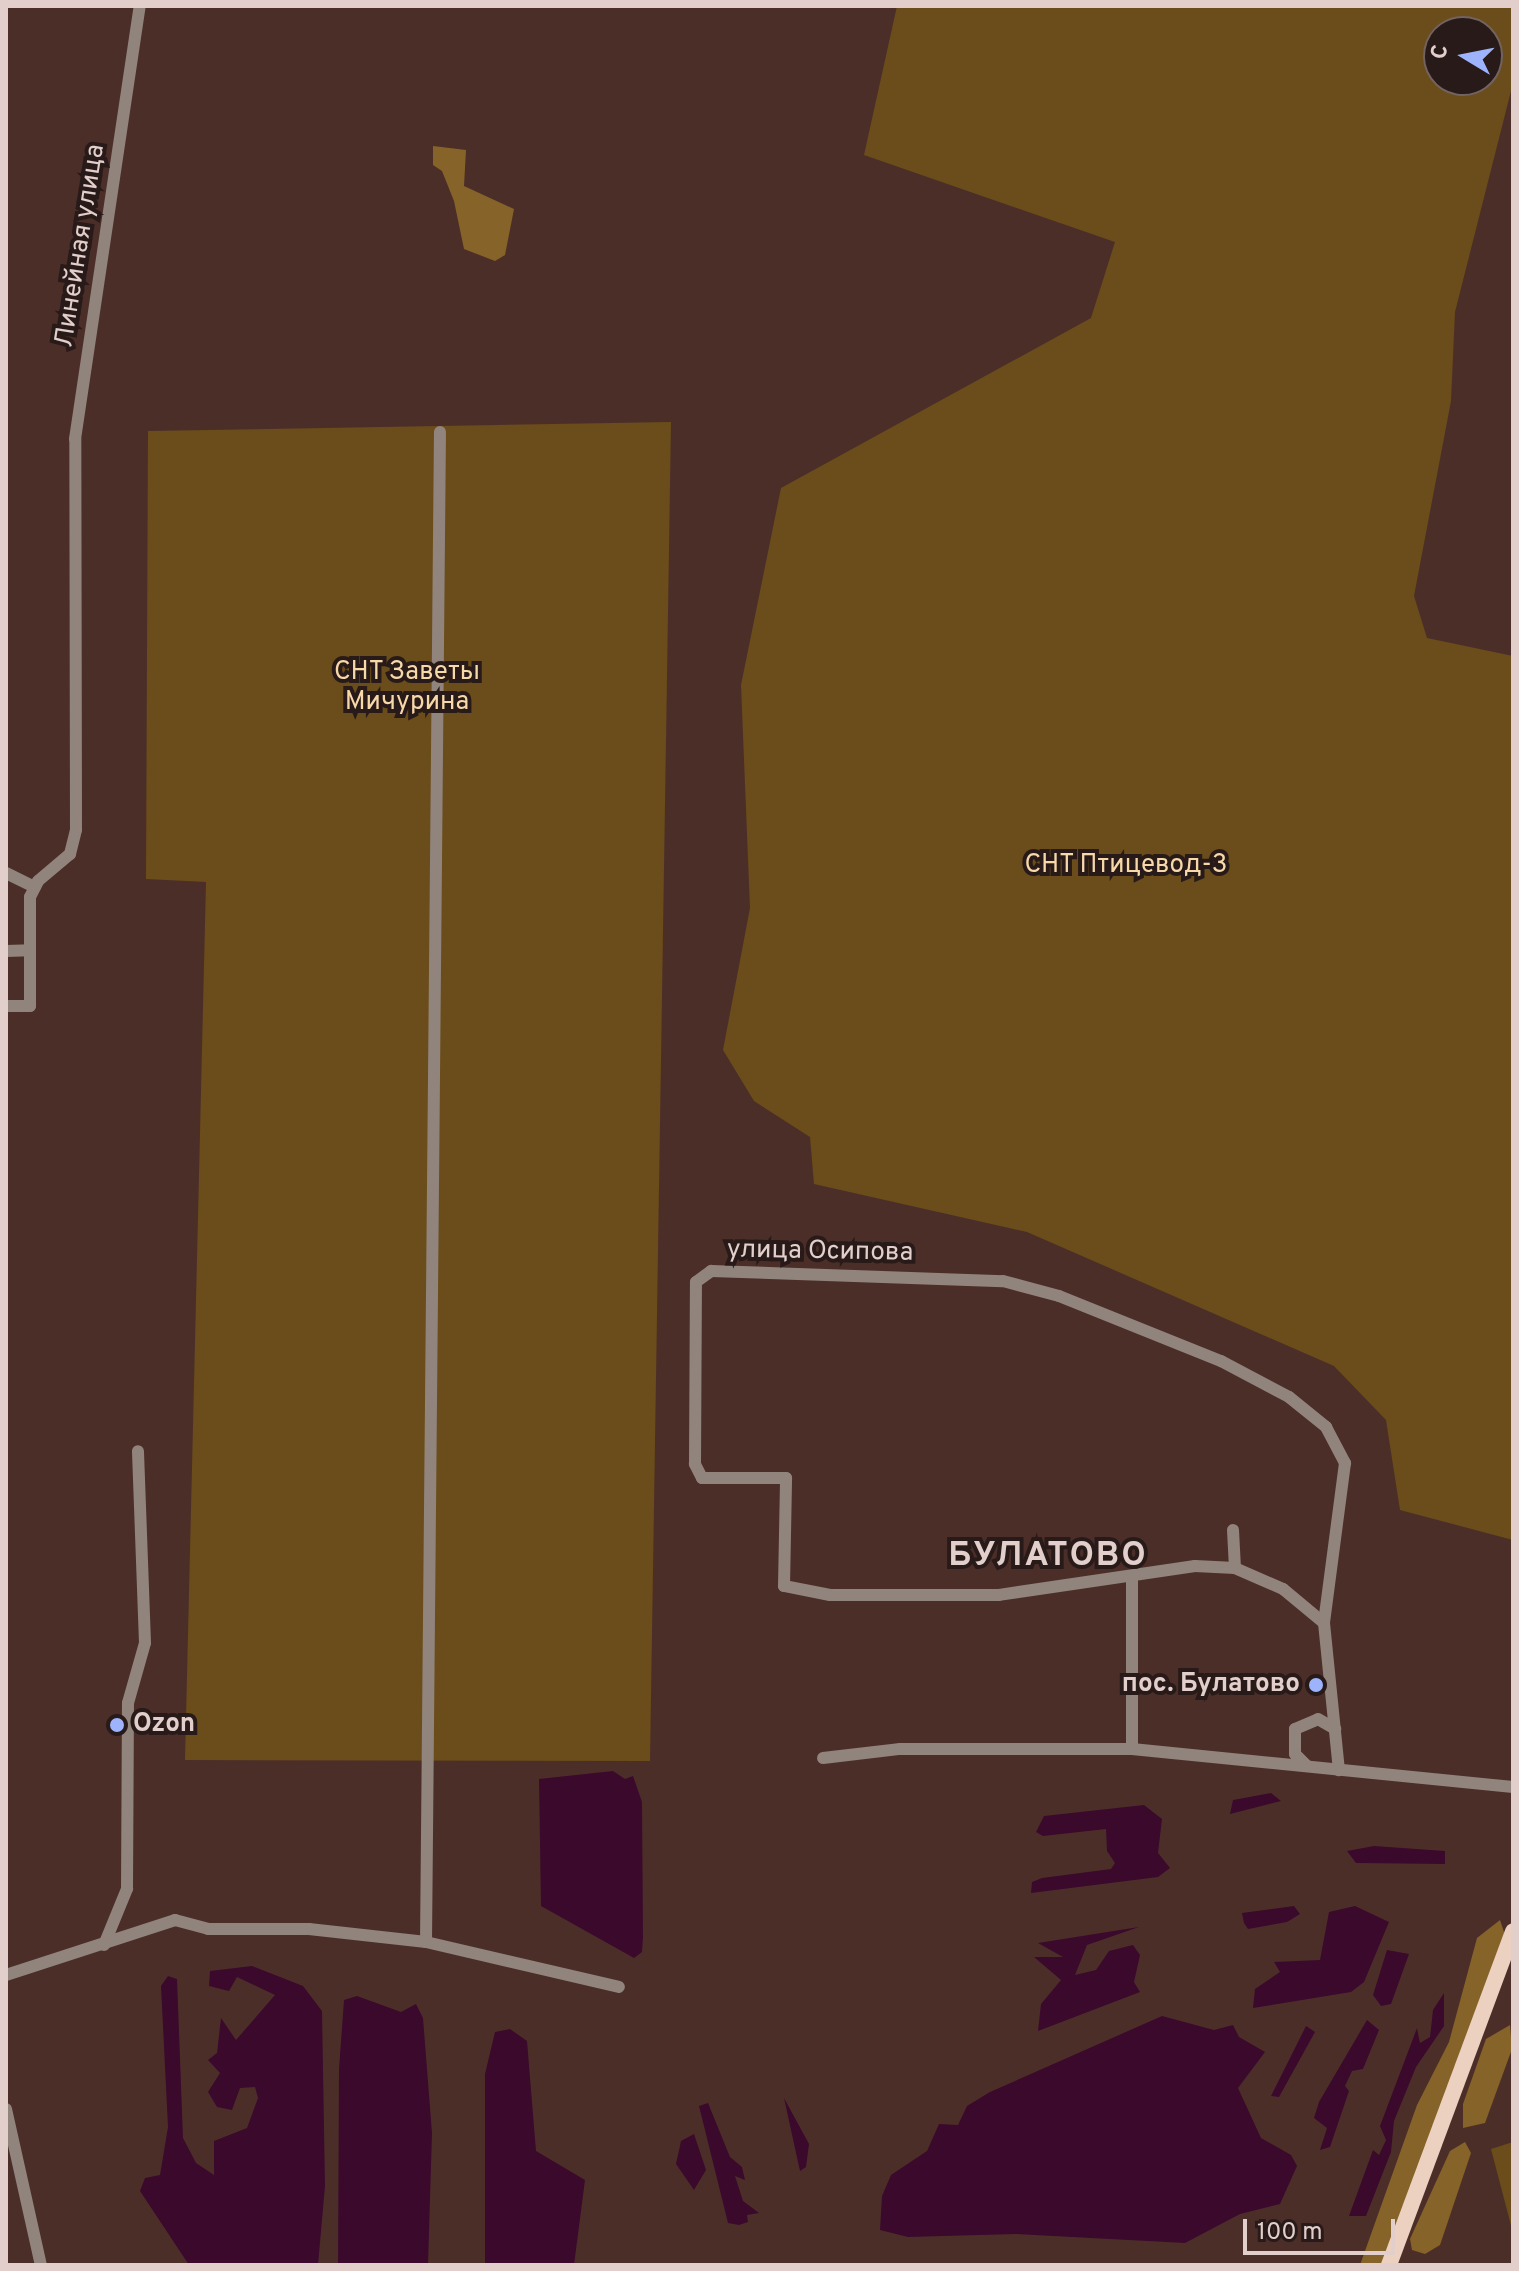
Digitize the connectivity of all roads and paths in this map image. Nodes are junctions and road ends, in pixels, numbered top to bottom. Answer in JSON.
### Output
{"nodes":[{"id":1,"x":140,"y":6,"type":"edge"},
{"id":2,"x":440,"y":432,"type":"dead end"},
{"id":3,"x":6,"y":873,"type":"edge"},
{"id":4,"x":35,"y":887,"type":"junction"},
{"id":5,"x":30,"y":950,"type":"junction"},
{"id":6,"x":6,"y":951,"type":"edge"},
{"id":7,"x":6,"y":1006,"type":"edge"},
{"id":8,"x":138,"y":1451,"type":"dead end"},
{"id":9,"x":1233,"y":1530,"type":"dead end"},
{"id":10,"x":1235,"y":1568,"type":"junction"},
{"id":11,"x":1132,"y":1577,"type":"junction"},
{"id":12,"x":1324,"y":1623,"type":"junction"},
{"id":13,"x":1335,"y":1729,"type":"junction"},
{"id":14,"x":1132,"y":1749,"type":"junction"},
{"id":15,"x":823,"y":1758,"type":"dead end"},
{"id":16,"x":1307,"y":1766,"type":"junction"},
{"id":17,"x":1339,"y":1770,"type":"junction"},
{"id":18,"x":1513,"y":1787,"type":"edge"},
{"id":19,"x":1513,"y":1931,"type":"edge"},
{"id":20,"x":426,"y":1942,"type":"junction"},
{"id":21,"x":104,"y":1945,"type":"junction"},
{"id":22,"x":6,"y":1975,"type":"edge"},
{"id":23,"x":619,"y":1987,"type":"dead end"},
{"id":24,"x":6,"y":2109,"type":"edge"},
{"id":25,"x":41,"y":2265,"type":"edge"},
{"id":26,"x":1389,"y":2265,"type":"edge"}],
"edges":[{"from":1,"to":4,"type":"street","name":"Линейная улица"},
{"from":2,"to":20,"type":"street"},
{"from":3,"to":4,"type":"street"},
{"from":4,"to":5,"type":"street"},
{"from":5,"to":6,"type":"street"},
{"from":5,"to":7,"type":"street"},
{"from":8,"to":21,"type":"street"},
{"from":9,"to":10,"type":"street"},
{"from":10,"to":11,"type":"street","name":"улица Осипова"},
{"from":10,"to":12,"type":"street","name":"улица Осипова"},
{"from":11,"to":12,"type":"street","name":"улица Осипова"},
{"from":11,"to":14,"type":"street"},
{"from":12,"to":13,"type":"street","name":"улица Осипова"},
{"from":13,"to":16,"type":"street"},
{"from":13,"to":17,"type":"street","name":"улица Осипова"},
{"from":14,"to":15,"type":"street"},
{"from":14,"to":16,"type":"street"},
{"from":16,"to":17,"type":"street"},
{"from":17,"to":18,"type":"street"},
{"from":19,"to":26,"type":"main road"},
{"from":20,"to":21,"type":"street"},
{"from":20,"to":23,"type":"street"},
{"from":21,"to":22,"type":"street"},
{"from":24,"to":25,"type":"street"}]}
